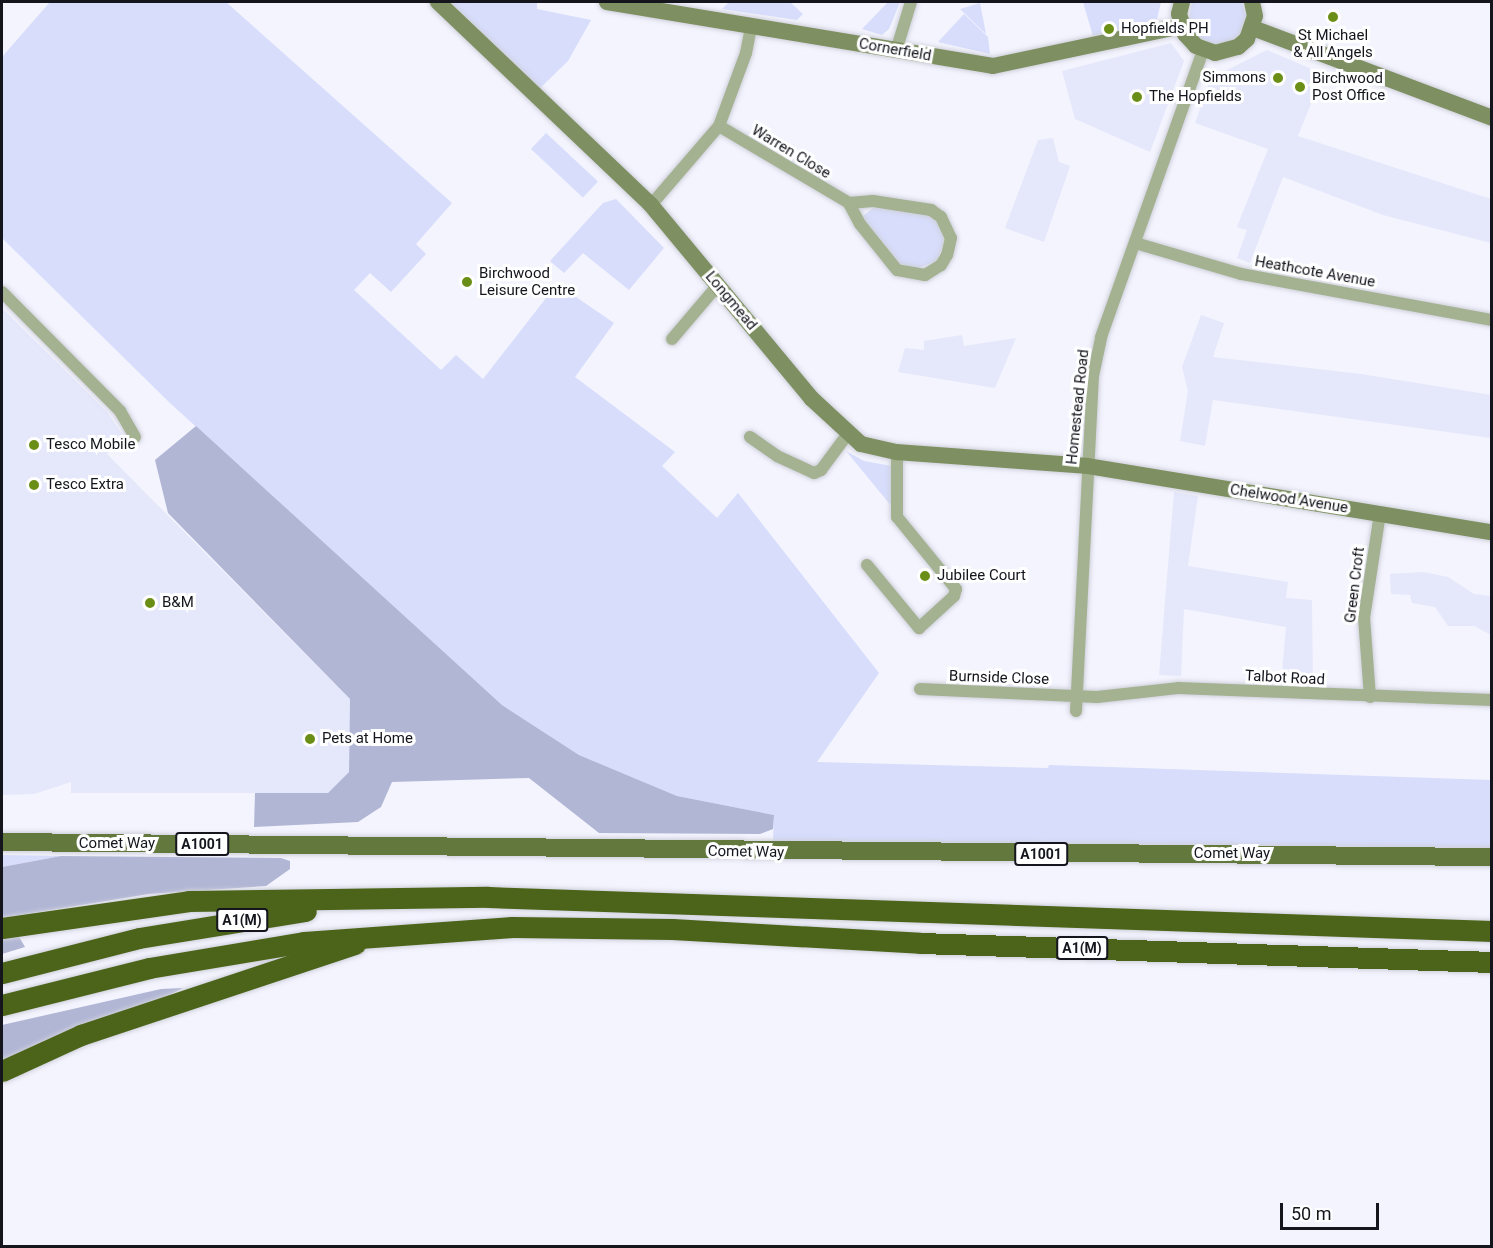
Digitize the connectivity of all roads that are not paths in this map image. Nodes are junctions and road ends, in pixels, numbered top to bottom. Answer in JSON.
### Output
{"nodes":[{"id":1,"x":438,"y":2,"type":"edge"},
{"id":2,"x":612,"y":2,"type":"edge"},
{"id":3,"x":911,"y":2,"type":"edge"},
{"id":4,"x":1182,"y":2,"type":"edge"},
{"id":5,"x":1252,"y":2,"type":"edge"},
{"id":6,"x":1181,"y":26,"type":"junction"},
{"id":7,"x":751,"y":27,"type":"junction"},
{"id":8,"x":1253,"y":28,"type":"junction"},
{"id":9,"x":1203,"y":50,"type":"junction"},
{"id":10,"x":896,"y":51,"type":"junction"},
{"id":11,"x":1491,"y":118,"type":"edge"},
{"id":12,"x":719,"y":126,"type":"junction"},
{"id":13,"x":849,"y":203,"type":"junction"},
{"id":14,"x":651,"y":205,"type":"junction"},
{"id":15,"x":1135,"y":243,"type":"junction"},
{"id":16,"x":718,"y":285,"type":"junction"},
{"id":17,"x":2,"y":292,"type":"edge"},
{"id":18,"x":1491,"y":320,"type":"edge"},
{"id":19,"x":672,"y":339,"type":"dead end"},
{"id":20,"x":847,"y":435,"type":"junction"},
{"id":21,"x":135,"y":437,"type":"dead end"},
{"id":22,"x":750,"y":437,"type":"dead end"},
{"id":23,"x":897,"y":452,"type":"junction"},
{"id":24,"x":1087,"y":466,"type":"junction"},
{"id":25,"x":1380,"y":514,"type":"junction"},
{"id":26,"x":1491,"y":532,"type":"edge"},
{"id":27,"x":867,"y":565,"type":"dead end"},
{"id":28,"x":920,"y":689,"type":"dead end"},
{"id":29,"x":1077,"y":696,"type":"junction"},
{"id":30,"x":1370,"y":697,"type":"junction"},
{"id":31,"x":1491,"y":700,"type":"edge"},
{"id":32,"x":1076,"y":711,"type":"dead end"},
{"id":33,"x":2,"y":842,"type":"edge"},
{"id":34,"x":1491,"y":857,"type":"edge"},
{"id":35,"x":488,"y":897,"type":"junction"},
{"id":36,"x":2,"y":928,"type":"edge"},
{"id":37,"x":1491,"y":931,"type":"edge"},
{"id":38,"x":387,"y":933,"type":"junction"},
{"id":39,"x":1491,"y":962,"type":"edge"},
{"id":40,"x":2,"y":973,"type":"edge"},
{"id":41,"x":2,"y":1005,"type":"edge"},
{"id":42,"x":2,"y":1071,"type":"edge"}],
"edges":[{"from":1,"to":14,"type":"street","name":"Longmead"},
{"from":2,"to":7,"type":"street","name":"Cornerfield"},
{"from":3,"to":10,"type":"street"},
{"from":4,"to":6,"type":"street"},
{"from":5,"to":8,"type":"street"},
{"from":6,"to":9,"type":"street"},
{"from":6,"to":10,"type":"street","name":"Cornerfield"},
{"from":7,"to":10,"type":"street","name":"Cornerfield"},
{"from":7,"to":12,"type":"street"},
{"from":8,"to":9,"type":"street"},
{"from":8,"to":11,"type":"street"},
{"from":9,"to":15,"type":"street","name":"Homestead Road"},
{"from":12,"to":13,"type":"street","name":"Warren Close"},
{"from":12,"to":14,"type":"street"},
{"from":13,"to":13,"type":"street","name":"Warren Close"},
{"from":14,"to":16,"type":"street","name":"Longmead"},
{"from":15,"to":18,"type":"street","name":"Heathcote Avenue"},
{"from":15,"to":24,"type":"street","name":"Homestead Road"},
{"from":16,"to":19,"type":"street"},
{"from":16,"to":20,"type":"street","name":"Longmead"},
{"from":17,"to":21,"type":"street"},
{"from":20,"to":22,"type":"street"},
{"from":20,"to":23,"type":"street","name":"Longmead"},
{"from":23,"to":24,"type":"street","name":"Longmead"},
{"from":23,"to":27,"type":"street"},
{"from":24,"to":25,"type":"street","name":"Chelwood Avenue"},
{"from":24,"to":29,"type":"street","name":"Homestead Road"},
{"from":25,"to":26,"type":"street","name":"Chelwood Avenue"},
{"from":25,"to":30,"type":"street","name":"Green Croft"},
{"from":28,"to":29,"type":"street","name":"Burnside Close"},
{"from":29,"to":30,"type":"street","name":"Talbot Road"},
{"from":29,"to":32,"type":"street","name":"Homestead Road"},
{"from":30,"to":31,"type":"street","name":"Talbot Road"},
{"from":33,"to":34,"type":"main road","name":"Comet Way","number":"A1001"},
{"from":35,"to":36,"type":"highway","number":"A1(M)"},
{"from":35,"to":37,"type":"highway","number":"A1(M)"},
{"from":35,"to":40,"type":"highway","number":"A1(M)"},
{"from":38,"to":39,"type":"highway","number":"A1(M)"},
{"from":38,"to":41,"type":"highway","number":"A1(M)"},
{"from":38,"to":42,"type":"highway","number":"A1(M)"}]}
